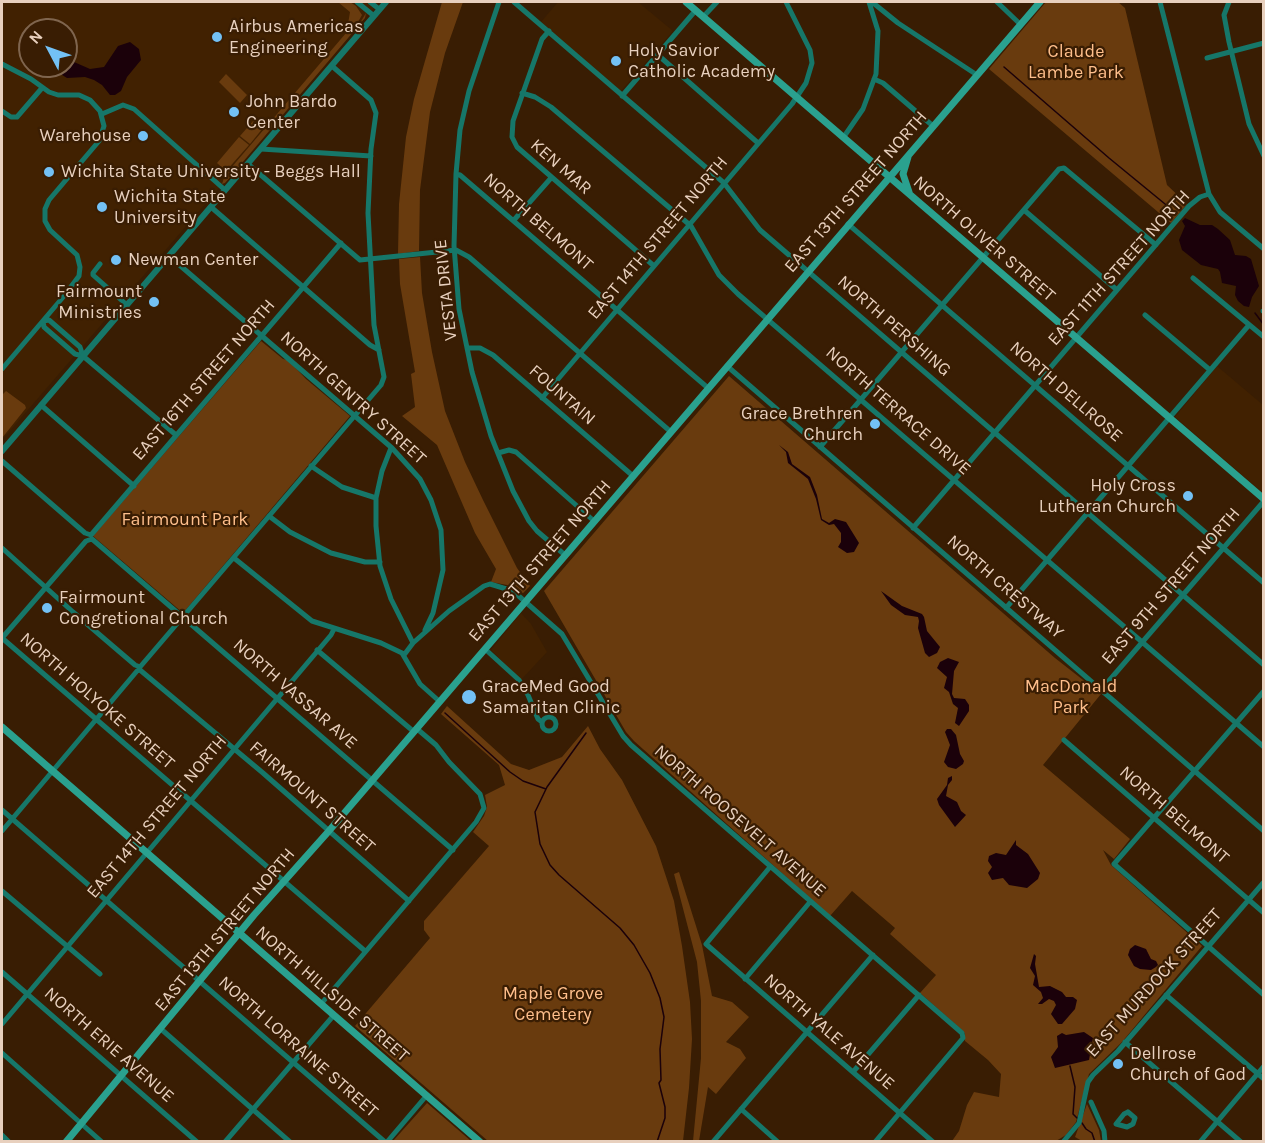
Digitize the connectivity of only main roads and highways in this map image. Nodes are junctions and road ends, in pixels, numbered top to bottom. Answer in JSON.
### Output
{"nodes":[{"id":1,"x":686,"y":2,"type":"edge"},
{"id":2,"x":1040,"y":2,"type":"edge"},
{"id":3,"x":910,"y":152,"type":"junction"},
{"id":4,"x":889,"y":177,"type":"junction"},
{"id":5,"x":912,"y":197,"type":"junction"},
{"id":6,"x":1263,"y":500,"type":"edge"},
{"id":7,"x":2,"y":727,"type":"edge"},
{"id":8,"x":238,"y":934,"type":"junction"},
{"id":9,"x":66,"y":1142,"type":"edge"},
{"id":10,"x":480,"y":1142,"type":"edge"}],
"edges":[{"from":1,"to":4,"type":"main road","name":"NORTH OLIVER STREET"},
{"from":2,"to":3,"type":"main road","name":"EAST 13TH STREET NORTH"},
{"from":3,"to":4,"type":"main road","name":"EAST 13TH STREET NORTH"},
{"from":3,"to":5,"type":"main road"},
{"from":4,"to":5,"type":"main road","name":"NORTH OLIVER STREET"},
{"from":4,"to":8,"type":"main road","name":"EAST 13TH STREET NORTH"},
{"from":5,"to":6,"type":"main road","name":"NORTH OLIVER STREET"},
{"from":7,"to":8,"type":"main road","name":"NORTH HILLSIDE STREET"},
{"from":8,"to":9,"type":"main road","name":"EAST 13TH STREET NORTH"},
{"from":8,"to":10,"type":"main road","name":"NORTH HILLSIDE STREET"}]}
